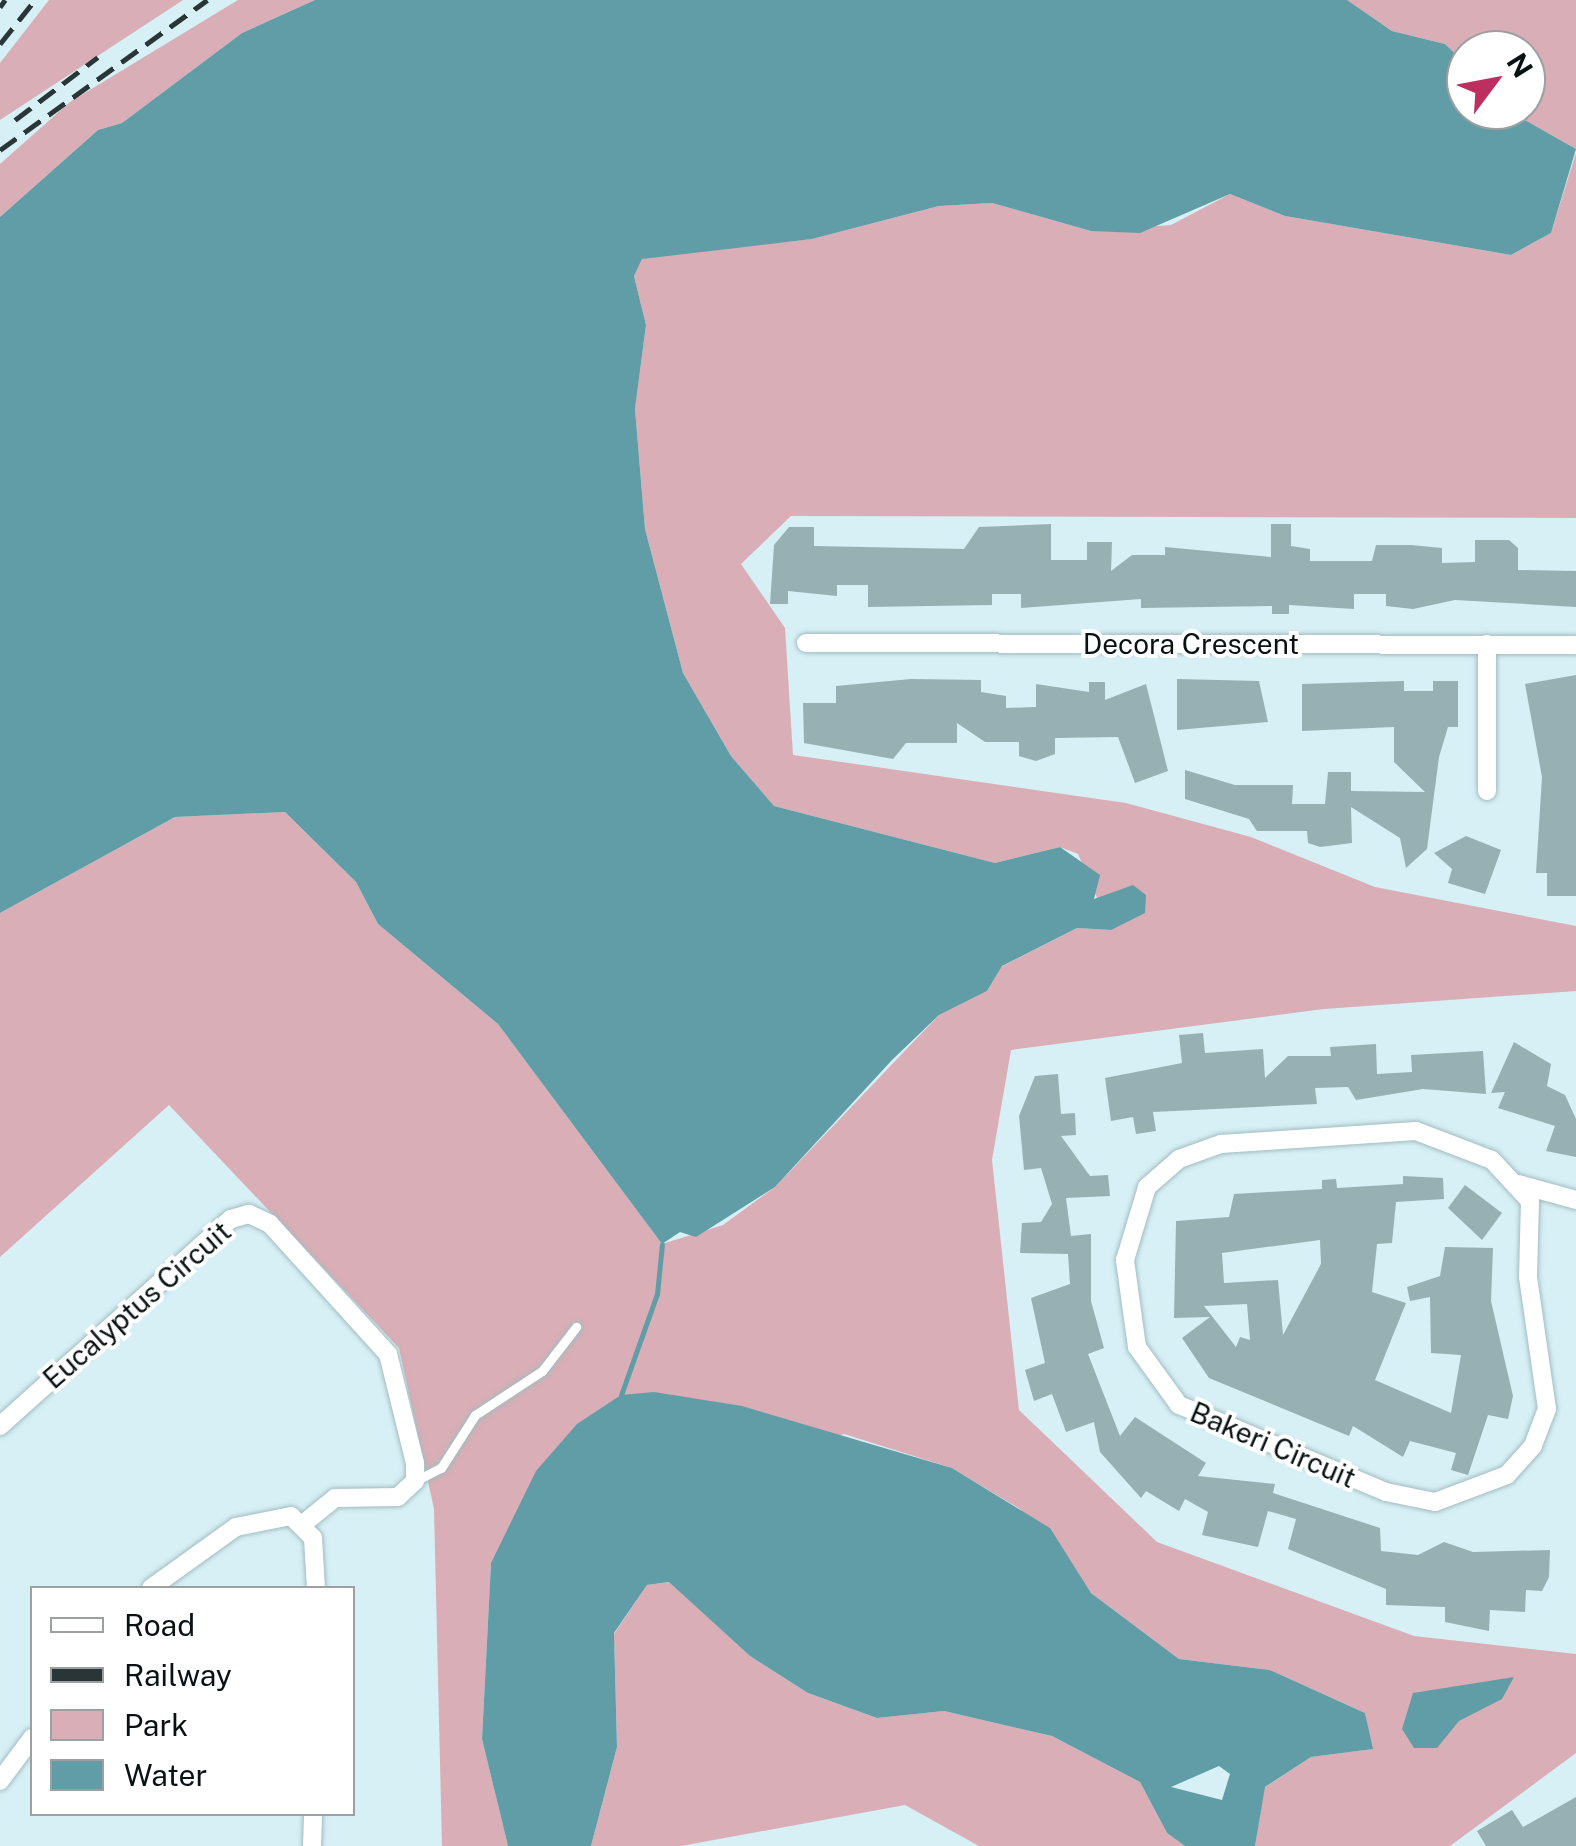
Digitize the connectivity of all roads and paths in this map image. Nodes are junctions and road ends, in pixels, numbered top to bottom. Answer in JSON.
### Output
{"nodes":[{"id":1,"x":806,"y":642,"type":"dead end"},
{"id":2,"x":1488,"y":644,"type":"junction"},
{"id":3,"x":1576,"y":645,"type":"edge"},
{"id":4,"x":1487,"y":791,"type":"dead end"},
{"id":5,"x":1518,"y":1184,"type":"junction"},
{"id":6,"x":1576,"y":1200,"type":"edge"},
{"id":7,"x":576,"y":1326,"type":"dead end"},
{"id":8,"x":0,"y":1426,"type":"edge"},
{"id":9,"x":416,"y":1481,"type":"junction"},
{"id":10,"x":304,"y":1523,"type":"junction"},
{"id":11,"x":154,"y":1586,"type":"edge"},
{"id":12,"x":316,"y":1586,"type":"edge"},
{"id":13,"x":30,"y":1741,"type":"edge"},
{"id":14,"x":0,"y":1781,"type":"edge"},
{"id":15,"x":313,"y":1816,"type":"edge"},
{"id":16,"x":312,"y":1846,"type":"edge"}],
"edges":[{"from":1,"to":2,"type":"street","name":"Decora Crescent"},
{"from":2,"to":3,"type":"street","name":"Decora Crescent"},
{"from":2,"to":4,"type":"street"},
{"from":5,"to":5,"type":"street","name":"Bakeri Circuit"},
{"from":5,"to":6,"type":"street","name":"Bakeri Circuit"},
{"from":7,"to":9,"type":"lane"},
{"from":8,"to":9,"type":"street","name":"Eucalyptus Circuit"},
{"from":9,"to":10,"type":"street"},
{"from":10,"to":11,"type":"street"},
{"from":10,"to":12,"type":"street"},
{"from":13,"to":14,"type":"street"},
{"from":15,"to":16,"type":"street"}]}
